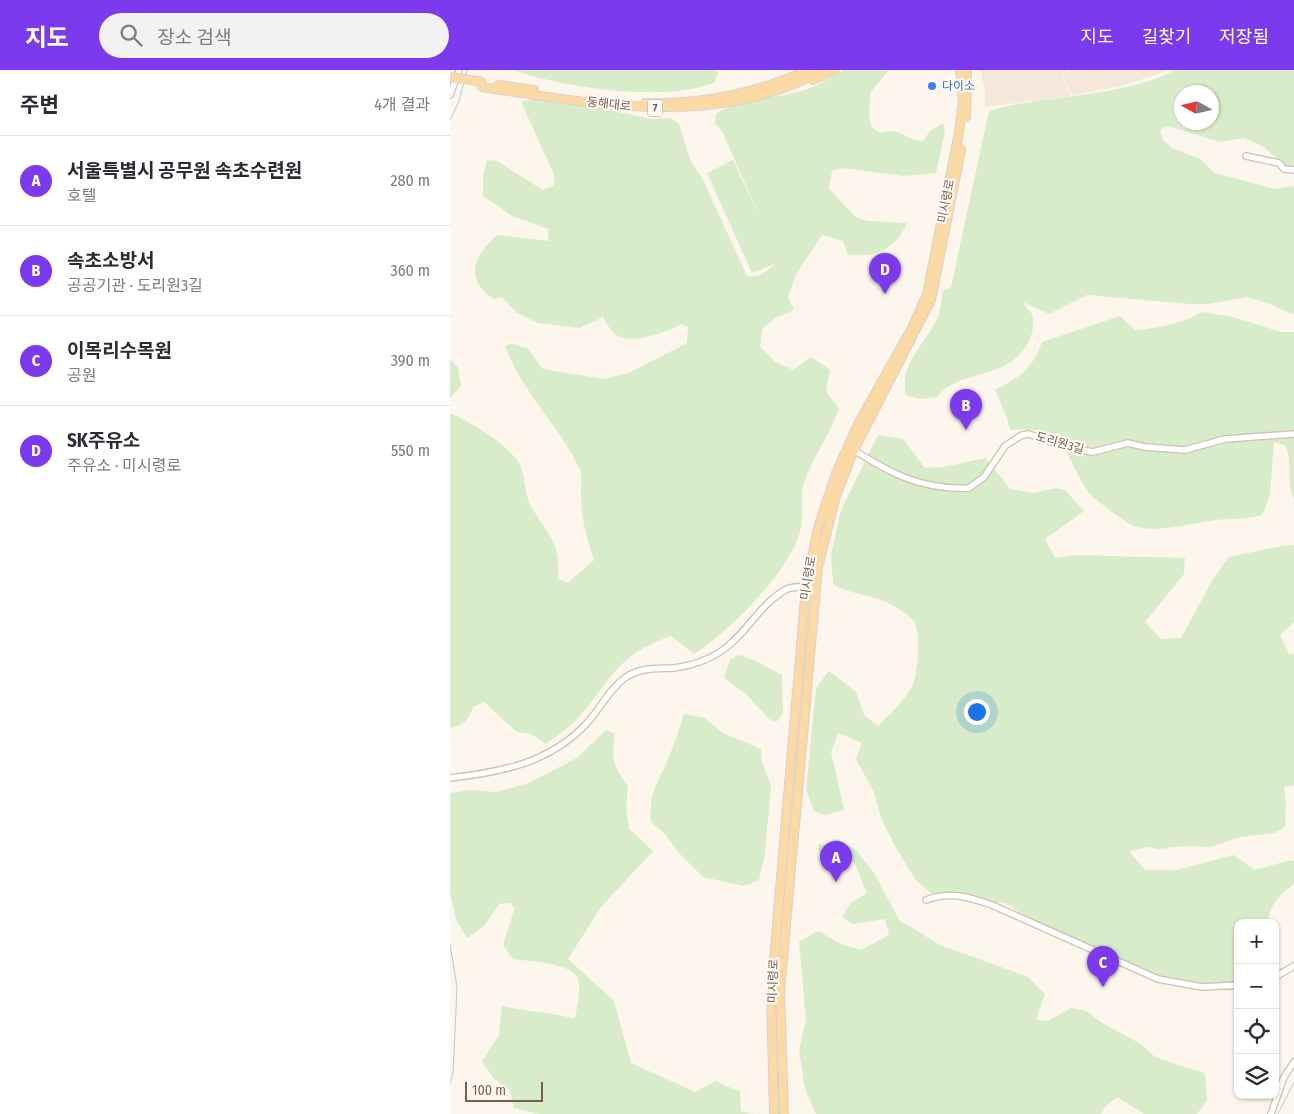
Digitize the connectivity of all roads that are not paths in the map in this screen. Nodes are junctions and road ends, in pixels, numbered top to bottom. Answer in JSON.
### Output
{"nodes":[{"id":1,"x":459,"y":70,"type":"edge"},
{"id":2,"x":796,"y":70,"type":"edge"},
{"id":3,"x":808,"y":70,"type":"edge"},
{"id":4,"x":822,"y":70,"type":"edge"},
{"id":5,"x":835,"y":70,"type":"edge"},
{"id":6,"x":960,"y":70,"type":"edge"},
{"id":7,"x":967,"y":70,"type":"edge"},
{"id":8,"x":450,"y":77,"type":"edge"},
{"id":9,"x":450,"y":82,"type":"edge"},
{"id":10,"x":483,"y":85,"type":"junction"},
{"id":11,"x":775,"y":86,"type":"junction"},
{"id":12,"x":450,"y":95,"type":"edge"},
{"id":13,"x":1246,"y":156,"type":"dead end"},
{"id":14,"x":1294,"y":170,"type":"edge"},
{"id":15,"x":1294,"y":434,"type":"edge"},
{"id":16,"x":854,"y":450,"type":"junction"},
{"id":17,"x":806,"y":587,"type":"junction"},
{"id":18,"x":815,"y":588,"type":"junction"},
{"id":19,"x":450,"y":778,"type":"edge"},
{"id":20,"x":926,"y":900,"type":"dead end"},
{"id":21,"x":1294,"y":966,"type":"edge"},
{"id":22,"x":1279,"y":975,"type":"edge"},
{"id":23,"x":1234,"y":985,"type":"edge"},
{"id":24,"x":1294,"y":1062,"type":"edge"},
{"id":25,"x":774,"y":1114,"type":"edge"},
{"id":26,"x":784,"y":1114,"type":"edge"},
{"id":27,"x":1271,"y":1114,"type":"edge"}],
"edges":[{"from":1,"to":12,"type":"street"},
{"from":2,"to":11,"type":"main road"},
{"from":3,"to":11,"type":"main road","name":"동해대로","number":"7"},
{"from":4,"to":11,"type":"main road","name":"동해대로","number":"7"},
{"from":5,"to":11,"type":"main road"},
{"from":6,"to":17,"type":"main road","name":"미시령로"},
{"from":7,"to":16,"type":"main road","name":"미시령로"},
{"from":8,"to":10,"type":"main road","number":"7","bridge":true},
{"from":9,"to":10,"type":"main road","name":"동해대로","number":"7"},
{"from":10,"to":11,"type":"main road","name":"동해대로","number":"7"},
{"from":13,"to":14,"type":"street"},
{"from":15,"to":16,"type":"street","name":"도리원3길"},
{"from":16,"to":18,"type":"main road","name":"미시령로"},
{"from":17,"to":18,"type":"street"},
{"from":17,"to":19,"type":"street"},
{"from":17,"to":25,"type":"main road","name":"미시령로"},
{"from":18,"to":26,"type":"main road","name":"미시령로"},
{"from":20,"to":23,"type":"street"},
{"from":21,"to":22,"type":"street"},
{"from":24,"to":27,"type":"street"}]}
